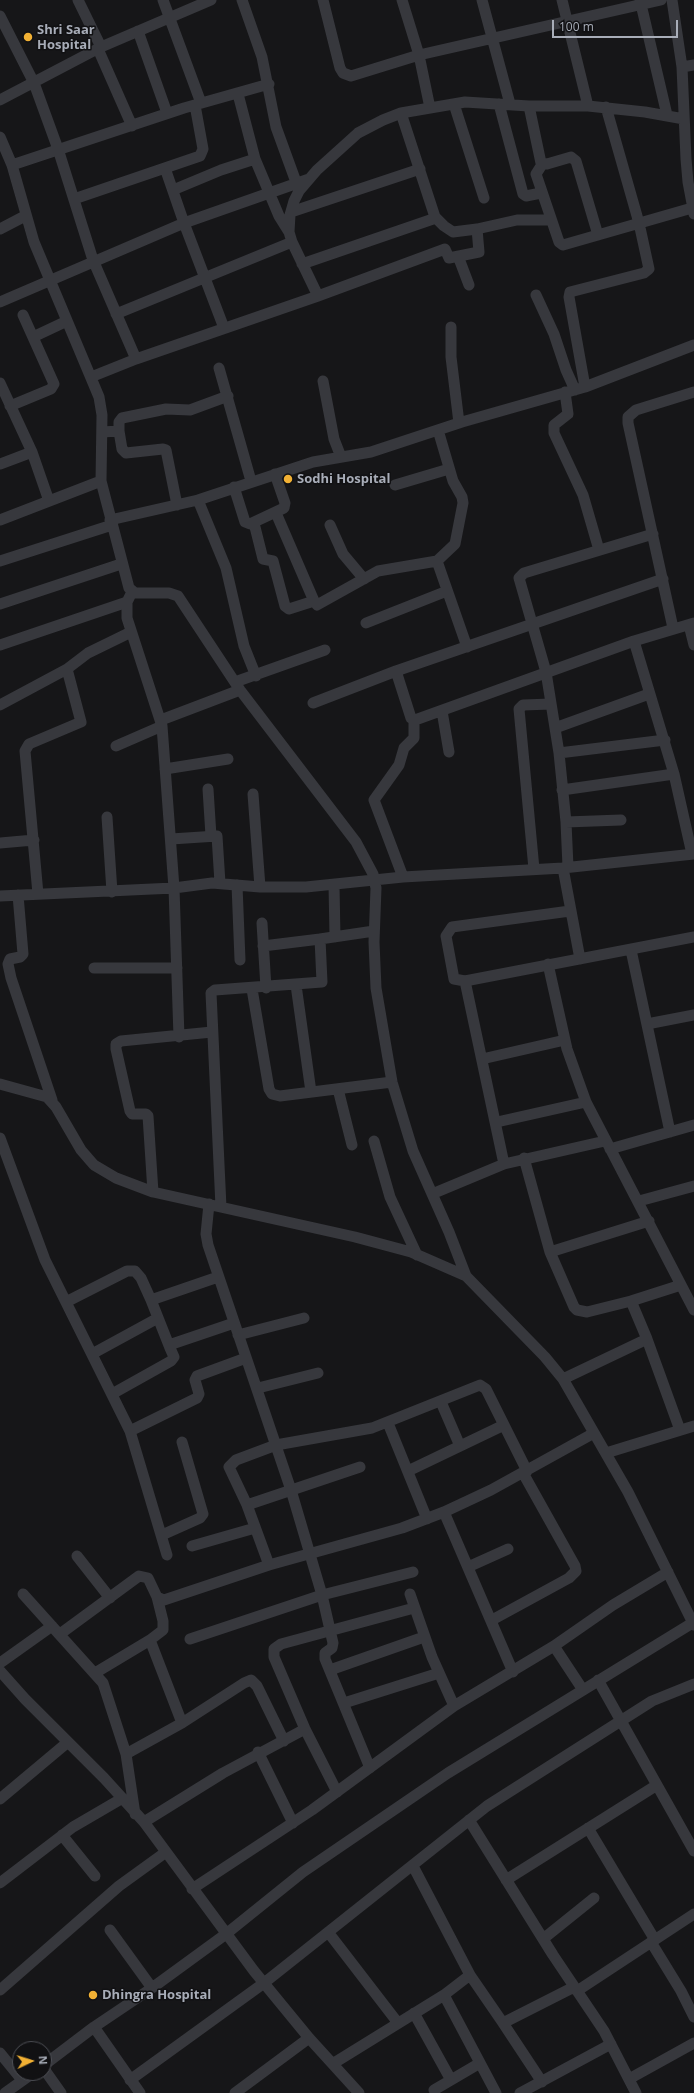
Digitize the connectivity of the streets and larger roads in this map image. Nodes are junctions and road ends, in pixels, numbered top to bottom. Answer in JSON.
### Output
{"nodes":[{"id":1,"x":78,"y":0,"type":"edge"},
{"id":2,"x":163,"y":0,"type":"edge"},
{"id":3,"x":211,"y":0,"type":"edge"},
{"id":4,"x":242,"y":0,"type":"edge"},
{"id":5,"x":322,"y":0,"type":"edge"},
{"id":6,"x":402,"y":0,"type":"edge"},
{"id":7,"x":482,"y":0,"type":"edge"},
{"id":8,"x":562,"y":0,"type":"edge"},
{"id":9,"x":661,"y":0,"type":"edge"},
{"id":10,"x":672,"y":0,"type":"edge"},
{"id":11,"x":641,"y":2,"type":"edge"},
{"id":12,"x":0,"y":16,"type":"edge"},
{"id":13,"x":169,"y":17,"type":"junction"},
{"id":14,"x":568,"y":21,"type":"junction"},
{"id":15,"x":138,"y":32,"type":"junction"},
{"id":16,"x":493,"y":37,"type":"junction"},
{"id":17,"x":100,"y":48,"type":"junction"},
{"id":18,"x":419,"y":55,"type":"junction"},
{"id":19,"x":694,"y":65,"type":"edge"},
{"id":20,"x":682,"y":67,"type":"junction"},
{"id":21,"x":34,"y":83,"type":"junction"},
{"id":22,"x":269,"y":84,"type":"junction"},
{"id":23,"x":238,"y":94,"type":"junction"},
{"id":24,"x":0,"y":100,"type":"edge"},
{"id":25,"x":198,"y":104,"type":"junction"},
{"id":26,"x":454,"y":104,"type":"junction"},
{"id":27,"x":504,"y":104,"type":"junction"},
{"id":28,"x":529,"y":106,"type":"junction"},
{"id":29,"x":588,"y":106,"type":"junction"},
{"id":30,"x":430,"y":108,"type":"junction"},
{"id":31,"x":606,"y":108,"type":"junction"},
{"id":32,"x":401,"y":113,"type":"junction"},
{"id":33,"x":167,"y":114,"type":"junction"},
{"id":34,"x":667,"y":115,"type":"junction"},
{"id":35,"x":684,"y":119,"type":"junction"},
{"id":36,"x":132,"y":126,"type":"junction"},
{"id":37,"x":0,"y":137,"type":"edge"},
{"id":38,"x":58,"y":149,"type":"junction"},
{"id":39,"x":4,"y":156,"type":"edge"},
{"id":40,"x":255,"y":159,"type":"junction"},
{"id":41,"x":543,"y":163,"type":"junction"},
{"id":42,"x":12,"y":165,"type":"junction"},
{"id":43,"x":165,"y":168,"type":"junction"},
{"id":44,"x":420,"y":169,"type":"junction"},
{"id":45,"x":308,"y":179,"type":"junction"},
{"id":46,"x":296,"y":182,"type":"junction"},
{"id":47,"x":173,"y":190,"type":"junction"},
{"id":48,"x":268,"y":192,"type":"junction"},
{"id":49,"x":541,"y":193,"type":"junction"},
{"id":50,"x":484,"y":198,"type":"dead end"},
{"id":51,"x":74,"y":199,"type":"junction"},
{"id":52,"x":693,"y":211,"type":"edge"},
{"id":53,"x":291,"y":212,"type":"junction"},
{"id":54,"x":25,"y":216,"type":"junction"},
{"id":55,"x":435,"y":217,"type":"junction"},
{"id":56,"x":551,"y":220,"type":"junction"},
{"id":57,"x":184,"y":223,"type":"junction"},
{"id":58,"x":639,"y":223,"type":"junction"},
{"id":59,"x":448,"y":228,"type":"junction"},
{"id":60,"x":0,"y":229,"type":"edge"},
{"id":61,"x":478,"y":229,"type":"junction"},
{"id":62,"x":598,"y":235,"type":"junction"},
{"id":63,"x":291,"y":237,"type":"junction"},
{"id":64,"x":445,"y":249,"type":"junction"},
{"id":65,"x":458,"y":256,"type":"junction"},
{"id":66,"x":93,"y":260,"type":"junction"},
{"id":67,"x":302,"y":264,"type":"junction"},
{"id":68,"x":206,"y":278,"type":"junction"},
{"id":69,"x":49,"y":280,"type":"junction"},
{"id":70,"x":469,"y":286,"type":"dead end"},
{"id":71,"x":536,"y":295,"type":"dead end"},
{"id":72,"x":318,"y":296,"type":"junction"},
{"id":73,"x":0,"y":302,"type":"edge"},
{"id":74,"x":116,"y":314,"type":"junction"},
{"id":75,"x":23,"y":315,"type":"dead end"},
{"id":76,"x":67,"y":321,"type":"junction"},
{"id":77,"x":451,"y":327,"type":"dead end"},
{"id":78,"x":224,"y":328,"type":"junction"},
{"id":79,"x":33,"y":337,"type":"junction"},
{"id":80,"x":694,"y":345,"type":"edge"},
{"id":81,"x":136,"y":359,"type":"junction"},
{"id":82,"x":219,"y":368,"type":"dead end"},
{"id":83,"x":91,"y":377,"type":"junction"},
{"id":84,"x":322,"y":381,"type":"dead end"},
{"id":85,"x":0,"y":383,"type":"edge"},
{"id":86,"x":575,"y":390,"type":"junction"},
{"id":87,"x":694,"y":392,"type":"edge"},
{"id":88,"x":228,"y":396,"type":"junction"},
{"id":89,"x":10,"y":406,"type":"junction"},
{"id":90,"x":459,"y":423,"type":"junction"},
{"id":91,"x":438,"y":430,"type":"junction"},
{"id":92,"x":119,"y":431,"type":"junction"},
{"id":93,"x":102,"y":432,"type":"junction"},
{"id":94,"x":32,"y":452,"type":"junction"},
{"id":95,"x":341,"y":457,"type":"junction"},
{"id":96,"x":0,"y":464,"type":"edge"},
{"id":97,"x":450,"y":469,"type":"junction"},
{"id":98,"x":275,"y":474,"type":"junction"},
{"id":99,"x":101,"y":481,"type":"junction"},
{"id":100,"x":251,"y":481,"type":"junction"},
{"id":101,"x":395,"y":485,"type":"dead end"},
{"id":102,"x":234,"y":487,"type":"junction"},
{"id":103,"x":198,"y":500,"type":"junction"},
{"id":104,"x":49,"y":501,"type":"junction"},
{"id":105,"x":177,"y":505,"type":"junction"},
{"id":106,"x":276,"y":513,"type":"junction"},
{"id":107,"x":0,"y":519,"type":"edge"},
{"id":108,"x":111,"y":523,"type":"junction"},
{"id":109,"x":254,"y":523,"type":"junction"},
{"id":110,"x":330,"y":525,"type":"dead end"},
{"id":111,"x":653,"y":534,"type":"junction"},
{"id":112,"x":599,"y":550,"type":"junction"},
{"id":113,"x":0,"y":561,"type":"edge"},
{"id":114,"x":437,"y":561,"type":"junction"},
{"id":115,"x":121,"y":564,"type":"junction"},
{"id":116,"x":663,"y":578,"type":"junction"},
{"id":117,"x":364,"y":579,"type":"junction"},
{"id":118,"x":447,"y":591,"type":"junction"},
{"id":119,"x":132,"y":592,"type":"junction"},
{"id":120,"x":314,"y":601,"type":"junction"},
{"id":121,"x":127,"y":602,"type":"junction"},
{"id":122,"x":0,"y":604,"type":"edge"},
{"id":123,"x":366,"y":622,"type":"dead end"},
{"id":124,"x":533,"y":624,"type":"junction"},
{"id":125,"x":691,"y":624,"type":"edge"},
{"id":126,"x":673,"y":628,"type":"junction"},
{"id":127,"x":131,"y":632,"type":"junction"},
{"id":128,"x":634,"y":641,"type":"junction"},
{"id":129,"x":0,"y":645,"type":"edge"},
{"id":130,"x":694,"y":645,"type":"edge"},
{"id":131,"x":467,"y":647,"type":"junction"},
{"id":132,"x":325,"y":650,"type":"dead end"},
{"id":133,"x":67,"y":669,"type":"junction"},
{"id":134,"x":396,"y":671,"type":"junction"},
{"id":135,"x":546,"y":672,"type":"junction"},
{"id":136,"x":256,"y":676,"type":"junction"},
{"id":137,"x":238,"y":686,"type":"junction"},
{"id":138,"x":649,"y":694,"type":"junction"},
{"id":139,"x":313,"y":703,"type":"dead end"},
{"id":140,"x":551,"y":704,"type":"junction"},
{"id":141,"x":0,"y":705,"type":"edge"},
{"id":142,"x":442,"y":711,"type":"junction"},
{"id":143,"x":414,"y":720,"type":"junction"},
{"id":144,"x":161,"y":723,"type":"junction"},
{"id":145,"x":555,"y":728,"type":"junction"},
{"id":146,"x":665,"y":740,"type":"junction"},
{"id":147,"x":116,"y":746,"type":"dead end"},
{"id":148,"x":449,"y":752,"type":"dead end"},
{"id":149,"x":559,"y":754,"type":"junction"},
{"id":150,"x":228,"y":759,"type":"dead end"},
{"id":151,"x":165,"y":769,"type":"junction"},
{"id":152,"x":674,"y":774,"type":"junction"},
{"id":153,"x":208,"y":788,"type":"dead end"},
{"id":154,"x":562,"y":790,"type":"junction"},
{"id":155,"x":253,"y":794,"type":"dead end"},
{"id":156,"x":107,"y":817,"type":"dead end"},
{"id":157,"x":621,"y":820,"type":"dead end"},
{"id":158,"x":566,"y":822,"type":"junction"},
{"id":159,"x":211,"y":836,"type":"junction"},
{"id":160,"x":171,"y":839,"type":"junction"},
{"id":161,"x":34,"y":840,"type":"junction"},
{"id":162,"x":0,"y":842,"type":"edge"},
{"id":163,"x":693,"y":854,"type":"edge"},
{"id":164,"x":566,"y":867,"type":"junction"},
{"id":165,"x":534,"y":869,"type":"junction"},
{"id":166,"x":403,"y":877,"type":"junction"},
{"id":167,"x":375,"y":880,"type":"junction"},
{"id":168,"x":220,"y":883,"type":"junction"},
{"id":169,"x":237,"y":885,"type":"junction"},
{"id":170,"x":334,"y":885,"type":"junction"},
{"id":171,"x":260,"y":887,"type":"junction"},
{"id":172,"x":174,"y":888,"type":"junction"},
{"id":173,"x":112,"y":892,"type":"junction"},
{"id":174,"x":38,"y":894,"type":"junction"},
{"id":175,"x":18,"y":895,"type":"junction"},
{"id":176,"x":0,"y":896,"type":"edge"},
{"id":177,"x":570,"y":911,"type":"junction"},
{"id":178,"x":262,"y":923,"type":"dead end"},
{"id":179,"x":374,"y":932,"type":"junction"},
{"id":180,"x":335,"y":937,"type":"junction"},
{"id":181,"x":694,"y":937,"type":"edge"},
{"id":182,"x":320,"y":939,"type":"junction"},
{"id":183,"x":263,"y":946,"type":"junction"},
{"id":184,"x":630,"y":950,"type":"junction"},
{"id":185,"x":580,"y":959,"type":"junction"},
{"id":186,"x":240,"y":960,"type":"dead end"},
{"id":187,"x":548,"y":964,"type":"junction"},
{"id":188,"x":94,"y":968,"type":"dead end"},
{"id":189,"x":177,"y":968,"type":"junction"},
{"id":190,"x":465,"y":981,"type":"junction"},
{"id":191,"x":296,"y":985,"type":"junction"},
{"id":192,"x":252,"y":988,"type":"junction"},
{"id":193,"x":266,"y":988,"type":"junction"},
{"id":194,"x":694,"y":1015,"type":"edge"},
{"id":195,"x":647,"y":1024,"type":"junction"},
{"id":196,"x":212,"y":1032,"type":"junction"},
{"id":197,"x":179,"y":1037,"type":"junction"},
{"id":198,"x":565,"y":1040,"type":"junction"},
{"id":199,"x":482,"y":1059,"type":"junction"},
{"id":200,"x":392,"y":1082,"type":"junction"},
{"id":201,"x":0,"y":1084,"type":"edge"},
{"id":202,"x":338,"y":1089,"type":"junction"},
{"id":203,"x":311,"y":1092,"type":"junction"},
{"id":204,"x":52,"y":1100,"type":"junction"},
{"id":205,"x":586,"y":1102,"type":"junction"},
{"id":206,"x":497,"y":1122,"type":"junction"},
{"id":207,"x":694,"y":1125,"type":"edge"},
{"id":208,"x":670,"y":1132,"type":"junction"},
{"id":209,"x":374,"y":1141,"type":"dead end"},
{"id":210,"x":1,"y":1144,"type":"edge"},
{"id":211,"x":352,"y":1145,"type":"dead end"},
{"id":212,"x":608,"y":1145,"type":"junction"},
{"id":213,"x":524,"y":1158,"type":"junction"},
{"id":214,"x":504,"y":1164,"type":"junction"},
{"id":215,"x":694,"y":1186,"type":"edge"},
{"id":216,"x":153,"y":1192,"type":"junction"},
{"id":217,"x":432,"y":1194,"type":"junction"},
{"id":218,"x":639,"y":1201,"type":"junction"},
{"id":219,"x":210,"y":1204,"type":"junction"},
{"id":220,"x":221,"y":1207,"type":"junction"},
{"id":221,"x":649,"y":1221,"type":"junction"},
{"id":222,"x":550,"y":1252,"type":"junction"},
{"id":223,"x":417,"y":1255,"type":"junction"},
{"id":224,"x":466,"y":1276,"type":"junction"},
{"id":225,"x":218,"y":1277,"type":"junction"},
{"id":226,"x":681,"y":1285,"type":"junction"},
{"id":227,"x":151,"y":1300,"type":"junction"},
{"id":228,"x":631,"y":1301,"type":"junction"},
{"id":229,"x":66,"y":1302,"type":"junction"},
{"id":230,"x":694,"y":1310,"type":"edge"},
{"id":231,"x":158,"y":1318,"type":"junction"},
{"id":232,"x":304,"y":1318,"type":"dead end"},
{"id":233,"x":234,"y":1323,"type":"junction"},
{"id":234,"x":238,"y":1335,"type":"junction"},
{"id":235,"x":647,"y":1339,"type":"junction"},
{"id":236,"x":170,"y":1348,"type":"junction"},
{"id":237,"x":92,"y":1354,"type":"junction"},
{"id":238,"x":246,"y":1358,"type":"junction"},
{"id":239,"x":318,"y":1373,"type":"dead end"},
{"id":240,"x":563,"y":1379,"type":"junction"},
{"id":241,"x":258,"y":1388,"type":"junction"},
{"id":242,"x":112,"y":1394,"type":"junction"},
{"id":243,"x":441,"y":1402,"type":"junction"},
{"id":244,"x":388,"y":1423,"type":"junction"},
{"id":245,"x":504,"y":1425,"type":"junction"},
{"id":246,"x":694,"y":1426,"type":"edge"},
{"id":247,"x":680,"y":1430,"type":"junction"},
{"id":248,"x":130,"y":1431,"type":"junction"},
{"id":249,"x":594,"y":1433,"type":"junction"},
{"id":250,"x":182,"y":1442,"type":"dead end"},
{"id":251,"x":276,"y":1445,"type":"junction"},
{"id":252,"x":460,"y":1446,"type":"junction"},
{"id":253,"x":606,"y":1453,"type":"junction"},
{"id":254,"x":360,"y":1467,"type":"dead end"},
{"id":255,"x":408,"y":1471,"type":"junction"},
{"id":256,"x":525,"y":1472,"type":"junction"},
{"id":257,"x":291,"y":1490,"type":"junction"},
{"id":258,"x":247,"y":1505,"type":"junction"},
{"id":259,"x":444,"y":1512,"type":"junction"},
{"id":260,"x":427,"y":1519,"type":"junction"},
{"id":261,"x":255,"y":1528,"type":"junction"},
{"id":262,"x":162,"y":1535,"type":"junction"},
{"id":263,"x":192,"y":1546,"type":"dead end"},
{"id":264,"x":508,"y":1549,"type":"dead end"},
{"id":265,"x":311,"y":1554,"type":"junction"},
{"id":266,"x":167,"y":1555,"type":"dead end"},
{"id":267,"x":77,"y":1556,"type":"dead end"},
{"id":268,"x":269,"y":1565,"type":"junction"},
{"id":269,"x":468,"y":1567,"type":"junction"},
{"id":270,"x":413,"y":1572,"type":"dead end"},
{"id":271,"x":668,"y":1572,"type":"junction"},
{"id":272,"x":22,"y":1594,"type":"dead end"},
{"id":273,"x":410,"y":1594,"type":"dead end"},
{"id":274,"x":322,"y":1595,"type":"junction"},
{"id":275,"x":156,"y":1597,"type":"junction"},
{"id":276,"x":110,"y":1598,"type":"junction"},
{"id":277,"x":414,"y":1608,"type":"junction"},
{"id":278,"x":492,"y":1620,"type":"junction"},
{"id":279,"x":694,"y":1623,"type":"edge"},
{"id":280,"x":56,"y":1630,"type":"junction"},
{"id":281,"x":330,"y":1630,"type":"junction"},
{"id":282,"x":424,"y":1636,"type":"junction"},
{"id":283,"x":190,"y":1639,"type":"dead end"},
{"id":284,"x":150,"y":1640,"type":"junction"},
{"id":285,"x":554,"y":1646,"type":"junction"},
{"id":286,"x":0,"y":1663,"type":"edge"},
{"id":287,"x":330,"y":1670,"type":"junction"},
{"id":288,"x":0,"y":1671,"type":"edge"},
{"id":289,"x":513,"y":1672,"type":"junction"},
{"id":290,"x":95,"y":1673,"type":"junction"},
{"id":291,"x":439,"y":1673,"type":"junction"},
{"id":292,"x":598,"y":1680,"type":"junction"},
{"id":293,"x":694,"y":1684,"type":"edge"},
{"id":294,"x":583,"y":1690,"type":"junction"},
{"id":295,"x":344,"y":1704,"type":"junction"},
{"id":296,"x":454,"y":1706,"type":"junction"},
{"id":297,"x":620,"y":1722,"type":"junction"},
{"id":298,"x":182,"y":1723,"type":"junction"},
{"id":299,"x":305,"y":1729,"type":"junction"},
{"id":300,"x":284,"y":1741,"type":"junction"},
{"id":301,"x":68,"y":1742,"type":"junction"},
{"id":302,"x":258,"y":1752,"type":"junction"},
{"id":303,"x":126,"y":1754,"type":"junction"},
{"id":304,"x":370,"y":1768,"type":"junction"},
{"id":305,"x":657,"y":1785,"type":"junction"},
{"id":306,"x":337,"y":1792,"type":"junction"},
{"id":307,"x":0,"y":1799,"type":"edge"},
{"id":308,"x":121,"y":1799,"type":"junction"},
{"id":309,"x":135,"y":1814,"type":"junction"},
{"id":310,"x":469,"y":1820,"type":"junction"},
{"id":311,"x":144,"y":1822,"type":"junction"},
{"id":312,"x":293,"y":1823,"type":"junction"},
{"id":313,"x":588,"y":1828,"type":"junction"},
{"id":314,"x":62,"y":1835,"type":"junction"},
{"id":315,"x":166,"y":1852,"type":"junction"},
{"id":316,"x":694,"y":1852,"type":"edge"},
{"id":317,"x":413,"y":1866,"type":"junction"},
{"id":318,"x":95,"y":1876,"type":"dead end"},
{"id":319,"x":506,"y":1880,"type":"junction"},
{"id":320,"x":0,"y":1883,"type":"edge"},
{"id":321,"x":192,"y":1889,"type":"junction"},
{"id":322,"x":594,"y":1898,"type":"dead end"},
{"id":323,"x":694,"y":1914,"type":"edge"},
{"id":324,"x":110,"y":1930,"type":"dead end"},
{"id":325,"x":328,"y":1932,"type":"junction"},
{"id":326,"x":226,"y":1934,"type":"junction"},
{"id":327,"x":543,"y":1939,"type":"junction"},
{"id":328,"x":653,"y":1941,"type":"junction"},
{"id":329,"x":470,"y":1975,"type":"junction"},
{"id":330,"x":264,"y":1982,"type":"junction"},
{"id":331,"x":152,"y":1988,"type":"junction"},
{"id":332,"x":576,"y":1989,"type":"junction"},
{"id":333,"x":0,"y":1990,"type":"edge"},
{"id":334,"x":444,"y":1994,"type":"junction"},
{"id":335,"x":691,"y":2002,"type":"edge"},
{"id":336,"x":414,"y":2013,"type":"junction"},
{"id":337,"x":694,"y":2017,"type":"edge"},
{"id":338,"x":398,"y":2023,"type":"junction"},
{"id":339,"x":503,"y":2023,"type":"junction"},
{"id":340,"x":94,"y":2027,"type":"junction"},
{"id":341,"x":309,"y":2038,"type":"junction"},
{"id":342,"x":694,"y":2043,"type":"edge"},
{"id":343,"x":611,"y":2044,"type":"junction"},
{"id":344,"x":0,"y":2053,"type":"edge"},
{"id":345,"x":52,"y":2059,"type":"edge"},
{"id":346,"x":334,"y":2063,"type":"junction"},
{"id":347,"x":480,"y":2063,"type":"junction"},
{"id":348,"x":12,"y":2068,"type":"edge"},
{"id":349,"x":629,"y":2079,"type":"junction"},
{"id":350,"x":130,"y":2080,"type":"junction"},
{"id":351,"x":451,"y":2080,"type":"junction"},
{"id":352,"x":21,"y":2081,"type":"edge"},
{"id":353,"x":52,"y":2081,"type":"edge"},
{"id":354,"x":542,"y":2082,"type":"junction"},
{"id":355,"x":434,"y":2090,"type":"dead end"},
{"id":356,"x":5,"y":2093,"type":"edge"},
{"id":357,"x":60,"y":2093,"type":"edge"},
{"id":358,"x":140,"y":2093,"type":"edge"},
{"id":359,"x":236,"y":2093,"type":"edge"},
{"id":360,"x":359,"y":2093,"type":"edge"},
{"id":361,"x":496,"y":2093,"type":"edge"},
{"id":362,"x":520,"y":2093,"type":"edge"},
{"id":363,"x":636,"y":2093,"type":"edge"}],
"edges":[{"from":1,"to":17,"type":"street"},
{"from":2,"to":13,"type":"street"},
{"from":3,"to":13,"type":"street"},
{"from":4,"to":22,"type":"street"},
{"from":5,"to":18,"type":"street"},
{"from":6,"to":18,"type":"street"},
{"from":7,"to":16,"type":"street"},
{"from":8,"to":14,"type":"street"},
{"from":9,"to":11,"type":"street"},
{"from":10,"to":20,"type":"street"},
{"from":11,"to":14,"type":"street"},
{"from":11,"to":34,"type":"street"},
{"from":12,"to":21,"type":"street"},
{"from":13,"to":15,"type":"street"},
{"from":13,"to":25,"type":"street"},
{"from":14,"to":16,"type":"street"},
{"from":14,"to":29,"type":"street"},
{"from":15,"to":17,"type":"street"},
{"from":15,"to":33,"type":"street"},
{"from":16,"to":18,"type":"street"},
{"from":16,"to":27,"type":"street"},
{"from":17,"to":21,"type":"street"},
{"from":17,"to":36,"type":"street"},
{"from":18,"to":30,"type":"street"},
{"from":19,"to":20,"type":"street"},
{"from":20,"to":35,"type":"street"},
{"from":21,"to":24,"type":"street"},
{"from":21,"to":38,"type":"street"},
{"from":22,"to":23,"type":"street"},
{"from":22,"to":46,"type":"street"},
{"from":23,"to":25,"type":"street"},
{"from":23,"to":40,"type":"street"},
{"from":25,"to":33,"type":"street"},
{"from":25,"to":43,"type":"street"},
{"from":26,"to":27,"type":"street"},
{"from":26,"to":30,"type":"street"},
{"from":26,"to":50,"type":"street"},
{"from":27,"to":28,"type":"street"},
{"from":27,"to":49,"type":"street"},
{"from":28,"to":29,"type":"street"},
{"from":28,"to":41,"type":"street"},
{"from":29,"to":31,"type":"street"},
{"from":30,"to":32,"type":"street"},
{"from":31,"to":34,"type":"street"},
{"from":31,"to":58,"type":"street"},
{"from":32,"to":44,"type":"street"},
{"from":32,"to":45,"type":"street"},
{"from":33,"to":36,"type":"street"},
{"from":34,"to":35,"type":"street"},
{"from":35,"to":52,"type":"street"},
{"from":36,"to":38,"type":"street"},
{"from":37,"to":39,"type":"street"},
{"from":38,"to":42,"type":"street"},
{"from":38,"to":51,"type":"street"},
{"from":39,"to":42,"type":"street"},
{"from":40,"to":47,"type":"street"},
{"from":40,"to":48,"type":"street"},
{"from":41,"to":49,"type":"street"},
{"from":41,"to":62,"type":"street"},
{"from":42,"to":54,"type":"street"},
{"from":43,"to":47,"type":"street"},
{"from":43,"to":51,"type":"street"},
{"from":44,"to":53,"type":"street"},
{"from":44,"to":55,"type":"street"},
{"from":45,"to":46,"type":"street"},
{"from":45,"to":53,"type":"street"},
{"from":46,"to":48,"type":"street"},
{"from":47,"to":57,"type":"street"},
{"from":48,"to":57,"type":"street"},
{"from":48,"to":63,"type":"street"},
{"from":49,"to":56,"type":"street"},
{"from":51,"to":66,"type":"street"},
{"from":52,"to":58,"type":"street"},
{"from":53,"to":63,"type":"street"},
{"from":54,"to":60,"type":"street"},
{"from":54,"to":69,"type":"street"},
{"from":55,"to":59,"type":"street"},
{"from":55,"to":67,"type":"street"},
{"from":56,"to":61,"type":"street"},
{"from":56,"to":62,"type":"street"},
{"from":57,"to":66,"type":"street"},
{"from":57,"to":68,"type":"street"},
{"from":58,"to":62,"type":"street"},
{"from":58,"to":86,"type":"street"},
{"from":59,"to":61,"type":"street"},
{"from":59,"to":64,"type":"street"},
{"from":61,"to":65,"type":"street"},
{"from":63,"to":67,"type":"street"},
{"from":63,"to":68,"type":"street"},
{"from":64,"to":65,"type":"street"},
{"from":64,"to":72,"type":"street"},
{"from":65,"to":70,"type":"street"},
{"from":66,"to":69,"type":"street"},
{"from":66,"to":74,"type":"street"},
{"from":67,"to":72,"type":"street"},
{"from":68,"to":74,"type":"street"},
{"from":68,"to":78,"type":"street"},
{"from":69,"to":73,"type":"street"},
{"from":69,"to":76,"type":"street"},
{"from":71,"to":86,"type":"street"},
{"from":72,"to":78,"type":"street"},
{"from":74,"to":81,"type":"street"},
{"from":75,"to":79,"type":"street"},
{"from":76,"to":79,"type":"street"},
{"from":76,"to":83,"type":"street"},
{"from":77,"to":90,"type":"street"},
{"from":78,"to":81,"type":"street"},
{"from":79,"to":89,"type":"street"},
{"from":80,"to":86,"type":"street"},
{"from":81,"to":83,"type":"street"},
{"from":82,"to":88,"type":"street"},
{"from":83,"to":93,"type":"street"},
{"from":84,"to":95,"type":"street"},
{"from":85,"to":89,"type":"street"},
{"from":86,"to":90,"type":"street"},
{"from":86,"to":112,"type":"street"},
{"from":87,"to":111,"type":"street"},
{"from":88,"to":92,"type":"street"},
{"from":88,"to":100,"type":"street"},
{"from":89,"to":94,"type":"street"},
{"from":90,"to":91,"type":"street"},
{"from":91,"to":95,"type":"street"},
{"from":91,"to":97,"type":"street"},
{"from":92,"to":93,"type":"street"},
{"from":92,"to":105,"type":"street"},
{"from":93,"to":99,"type":"street"},
{"from":94,"to":96,"type":"street"},
{"from":94,"to":104,"type":"street"},
{"from":95,"to":98,"type":"street"},
{"from":97,"to":101,"type":"street"},
{"from":97,"to":114,"type":"street"},
{"from":98,"to":100,"type":"street"},
{"from":98,"to":106,"type":"street"},
{"from":99,"to":104,"type":"street"},
{"from":99,"to":108,"type":"street"},
{"from":100,"to":102,"type":"street"},
{"from":102,"to":103,"type":"street"},
{"from":102,"to":109,"type":"street"},
{"from":103,"to":105,"type":"street"},
{"from":103,"to":136,"type":"street"},
{"from":104,"to":107,"type":"street"},
{"from":105,"to":108,"type":"street"},
{"from":106,"to":109,"type":"street"},
{"from":106,"to":120,"type":"street"},
{"from":108,"to":113,"type":"street"},
{"from":108,"to":115,"type":"street"},
{"from":109,"to":120,"type":"street"},
{"from":110,"to":117,"type":"street"},
{"from":111,"to":112,"type":"street"},
{"from":111,"to":116,"type":"street"},
{"from":112,"to":124,"type":"street"},
{"from":114,"to":117,"type":"street"},
{"from":114,"to":118,"type":"street"},
{"from":115,"to":119,"type":"street"},
{"from":115,"to":122,"type":"street"},
{"from":116,"to":124,"type":"street"},
{"from":116,"to":126,"type":"street"},
{"from":117,"to":120,"type":"street"},
{"from":118,"to":123,"type":"street"},
{"from":118,"to":131,"type":"street"},
{"from":119,"to":121,"type":"street"},
{"from":119,"to":137,"type":"street"},
{"from":121,"to":127,"type":"street"},
{"from":121,"to":129,"type":"street"},
{"from":124,"to":131,"type":"street"},
{"from":124,"to":135,"type":"street"},
{"from":125,"to":126,"type":"street"},
{"from":125,"to":130,"type":"street"},
{"from":126,"to":128,"type":"street"},
{"from":127,"to":133,"type":"street"},
{"from":127,"to":144,"type":"street"},
{"from":128,"to":135,"type":"street"},
{"from":128,"to":138,"type":"street"},
{"from":131,"to":134,"type":"street"},
{"from":132,"to":136,"type":"street"},
{"from":133,"to":141,"type":"street"},
{"from":133,"to":161,"type":"street"},
{"from":134,"to":139,"type":"street"},
{"from":134,"to":143,"type":"street"},
{"from":135,"to":140,"type":"street"},
{"from":135,"to":142,"type":"street"},
{"from":136,"to":137,"type":"street"},
{"from":137,"to":144,"type":"street"},
{"from":137,"to":167,"type":"street"},
{"from":138,"to":145,"type":"street"},
{"from":138,"to":146,"type":"street"},
{"from":140,"to":145,"type":"street"},
{"from":140,"to":165,"type":"street"},
{"from":142,"to":143,"type":"street"},
{"from":142,"to":148,"type":"street"},
{"from":143,"to":166,"type":"street"},
{"from":144,"to":147,"type":"street"},
{"from":144,"to":151,"type":"street"},
{"from":145,"to":149,"type":"street"},
{"from":146,"to":149,"type":"street"},
{"from":146,"to":152,"type":"street"},
{"from":149,"to":154,"type":"street"},
{"from":150,"to":151,"type":"street"},
{"from":151,"to":160,"type":"street"},
{"from":152,"to":154,"type":"street"},
{"from":152,"to":163,"type":"street"},
{"from":153,"to":159,"type":"street"},
{"from":154,"to":158,"type":"street"},
{"from":155,"to":171,"type":"street"},
{"from":156,"to":173,"type":"street"},
{"from":157,"to":158,"type":"street"},
{"from":158,"to":164,"type":"street"},
{"from":159,"to":160,"type":"street"},
{"from":159,"to":168,"type":"street"},
{"from":160,"to":172,"type":"street"},
{"from":161,"to":162,"type":"street"},
{"from":161,"to":174,"type":"street"},
{"from":163,"to":164,"type":"street"},
{"from":164,"to":165,"type":"street"},
{"from":164,"to":177,"type":"street"},
{"from":165,"to":166,"type":"street"},
{"from":166,"to":167,"type":"street"},
{"from":167,"to":170,"type":"street"},
{"from":167,"to":179,"type":"street"},
{"from":168,"to":169,"type":"street"},
{"from":168,"to":172,"type":"street"},
{"from":169,"to":171,"type":"street"},
{"from":169,"to":186,"type":"street"},
{"from":170,"to":171,"type":"street"},
{"from":170,"to":180,"type":"street"},
{"from":172,"to":173,"type":"street"},
{"from":172,"to":189,"type":"street"},
{"from":173,"to":174,"type":"street"},
{"from":174,"to":175,"type":"street"},
{"from":175,"to":176,"type":"street"},
{"from":175,"to":204,"type":"street"},
{"from":177,"to":185,"type":"street"},
{"from":177,"to":190,"type":"street"},
{"from":178,"to":183,"type":"street"},
{"from":179,"to":180,"type":"street"},
{"from":179,"to":200,"type":"street"},
{"from":180,"to":182,"type":"street"},
{"from":181,"to":184,"type":"street"},
{"from":182,"to":183,"type":"street"},
{"from":182,"to":191,"type":"street"},
{"from":183,"to":193,"type":"street"},
{"from":184,"to":185,"type":"street"},
{"from":184,"to":195,"type":"street"},
{"from":185,"to":187,"type":"street"},
{"from":187,"to":190,"type":"street"},
{"from":187,"to":198,"type":"street"},
{"from":188,"to":189,"type":"street"},
{"from":189,"to":197,"type":"street"},
{"from":190,"to":199,"type":"street"},
{"from":191,"to":193,"type":"street"},
{"from":191,"to":203,"type":"street"},
{"from":192,"to":193,"type":"street"},
{"from":192,"to":196,"type":"street"},
{"from":192,"to":203,"type":"street"},
{"from":194,"to":195,"type":"street"},
{"from":195,"to":208,"type":"street"},
{"from":196,"to":197,"type":"street"},
{"from":196,"to":220,"type":"street"},
{"from":197,"to":216,"type":"street"},
{"from":198,"to":199,"type":"street"},
{"from":198,"to":205,"type":"street"},
{"from":199,"to":206,"type":"street"},
{"from":200,"to":202,"type":"street"},
{"from":200,"to":217,"type":"street"},
{"from":201,"to":204,"type":"street"},
{"from":202,"to":203,"type":"street"},
{"from":202,"to":211,"type":"street"},
{"from":204,"to":216,"type":"street"},
{"from":205,"to":206,"type":"street"},
{"from":205,"to":212,"type":"street"},
{"from":206,"to":214,"type":"street"},
{"from":207,"to":208,"type":"street"},
{"from":208,"to":212,"type":"street"},
{"from":209,"to":223,"type":"street"},
{"from":210,"to":229,"type":"street"},
{"from":212,"to":213,"type":"street"},
{"from":212,"to":218,"type":"street"},
{"from":213,"to":214,"type":"street"},
{"from":213,"to":222,"type":"street"},
{"from":214,"to":217,"type":"street"},
{"from":215,"to":218,"type":"street"},
{"from":216,"to":219,"type":"street"},
{"from":217,"to":224,"type":"street"},
{"from":218,"to":221,"type":"street"},
{"from":219,"to":220,"type":"street"},
{"from":219,"to":225,"type":"street"},
{"from":220,"to":223,"type":"street"},
{"from":221,"to":222,"type":"street"},
{"from":221,"to":226,"type":"street"},
{"from":222,"to":228,"type":"street"},
{"from":223,"to":224,"type":"street"},
{"from":224,"to":240,"type":"street"},
{"from":225,"to":227,"type":"street"},
{"from":225,"to":233,"type":"street"},
{"from":226,"to":228,"type":"street"},
{"from":226,"to":230,"type":"street"},
{"from":227,"to":229,"type":"street"},
{"from":227,"to":231,"type":"street"},
{"from":228,"to":235,"type":"street"},
{"from":229,"to":237,"type":"street"},
{"from":231,"to":236,"type":"street"},
{"from":231,"to":237,"type":"street"},
{"from":232,"to":234,"type":"street"},
{"from":233,"to":234,"type":"street"},
{"from":233,"to":236,"type":"street"},
{"from":234,"to":238,"type":"street"},
{"from":235,"to":240,"type":"street"},
{"from":235,"to":247,"type":"street"},
{"from":236,"to":242,"type":"street"},
{"from":237,"to":242,"type":"street"},
{"from":238,"to":241,"type":"street"},
{"from":238,"to":248,"type":"street"},
{"from":239,"to":241,"type":"street"},
{"from":240,"to":249,"type":"street"},
{"from":241,"to":251,"type":"street"},
{"from":242,"to":248,"type":"street"},
{"from":243,"to":244,"type":"street"},
{"from":243,"to":245,"type":"street"},
{"from":243,"to":252,"type":"street"},
{"from":244,"to":251,"type":"street"},
{"from":244,"to":255,"type":"street"},
{"from":245,"to":252,"type":"street"},
{"from":245,"to":256,"type":"street"},
{"from":246,"to":247,"type":"street"},
{"from":247,"to":253,"type":"street"},
{"from":248,"to":262,"type":"street"},
{"from":249,"to":253,"type":"street"},
{"from":249,"to":256,"type":"street"},
{"from":250,"to":262,"type":"street"},
{"from":251,"to":257,"type":"street"},
{"from":251,"to":258,"type":"street"},
{"from":252,"to":255,"type":"street"},
{"from":253,"to":271,"type":"street"},
{"from":254,"to":257,"type":"street"},
{"from":255,"to":260,"type":"street"},
{"from":256,"to":259,"type":"street"},
{"from":256,"to":278,"type":"street"},
{"from":257,"to":258,"type":"street"},
{"from":257,"to":265,"type":"street"},
{"from":258,"to":261,"type":"street"},
{"from":259,"to":260,"type":"street"},
{"from":259,"to":269,"type":"street"},
{"from":260,"to":265,"type":"street"},
{"from":261,"to":263,"type":"street"},
{"from":261,"to":268,"type":"street"},
{"from":262,"to":266,"type":"street"},
{"from":264,"to":269,"type":"street"},
{"from":265,"to":268,"type":"street"},
{"from":265,"to":274,"type":"street"},
{"from":267,"to":276,"type":"street"},
{"from":268,"to":275,"type":"street"},
{"from":269,"to":278,"type":"street"},
{"from":270,"to":274,"type":"street"},
{"from":271,"to":279,"type":"street"},
{"from":271,"to":285,"type":"street"},
{"from":272,"to":280,"type":"street"},
{"from":273,"to":277,"type":"street"},
{"from":274,"to":281,"type":"street"},
{"from":274,"to":283,"type":"street"},
{"from":275,"to":276,"type":"street"},
{"from":275,"to":284,"type":"street"},
{"from":276,"to":280,"type":"street"},
{"from":277,"to":281,"type":"street"},
{"from":277,"to":282,"type":"street"},
{"from":278,"to":289,"type":"street"},
{"from":279,"to":292,"type":"street"},
{"from":280,"to":286,"type":"street"},
{"from":280,"to":290,"type":"street"},
{"from":281,"to":287,"type":"street"},
{"from":281,"to":299,"type":"street"},
{"from":282,"to":287,"type":"street"},
{"from":282,"to":291,"type":"street"},
{"from":284,"to":290,"type":"street"},
{"from":284,"to":298,"type":"street"},
{"from":285,"to":289,"type":"street"},
{"from":285,"to":294,"type":"street"},
{"from":287,"to":295,"type":"street"},
{"from":288,"to":301,"type":"street"},
{"from":289,"to":296,"type":"street"},
{"from":290,"to":303,"type":"street"},
{"from":291,"to":295,"type":"street"},
{"from":291,"to":296,"type":"street"},
{"from":292,"to":294,"type":"street"},
{"from":292,"to":297,"type":"street"},
{"from":293,"to":297,"type":"street"},
{"from":294,"to":326,"type":"street"},
{"from":295,"to":304,"type":"street"},
{"from":296,"to":304,"type":"street"},
{"from":297,"to":305,"type":"street"},
{"from":297,"to":310,"type":"street"},
{"from":298,"to":300,"type":"street"},
{"from":298,"to":303,"type":"street"},
{"from":299,"to":300,"type":"street"},
{"from":299,"to":306,"type":"street"},
{"from":300,"to":302,"type":"street"},
{"from":301,"to":307,"type":"street"},
{"from":301,"to":308,"type":"street"},
{"from":302,"to":311,"type":"street"},
{"from":302,"to":312,"type":"street"},
{"from":303,"to":309,"type":"street"},
{"from":304,"to":306,"type":"street"},
{"from":305,"to":313,"type":"street"},
{"from":305,"to":316,"type":"street"},
{"from":306,"to":312,"type":"street"},
{"from":308,"to":309,"type":"street"},
{"from":308,"to":314,"type":"street"},
{"from":309,"to":311,"type":"street"},
{"from":310,"to":317,"type":"street"},
{"from":310,"to":319,"type":"street"},
{"from":311,"to":315,"type":"street"},
{"from":312,"to":321,"type":"street"},
{"from":313,"to":319,"type":"street"},
{"from":313,"to":328,"type":"street"},
{"from":314,"to":318,"type":"street"},
{"from":314,"to":320,"type":"street"},
{"from":315,"to":321,"type":"street"},
{"from":315,"to":333,"type":"street"},
{"from":317,"to":325,"type":"street"},
{"from":317,"to":329,"type":"street"},
{"from":319,"to":327,"type":"street"},
{"from":321,"to":326,"type":"street"},
{"from":322,"to":327,"type":"street"},
{"from":323,"to":328,"type":"street"},
{"from":324,"to":331,"type":"street"},
{"from":325,"to":330,"type":"street"},
{"from":325,"to":338,"type":"street"},
{"from":326,"to":330,"type":"street"},
{"from":326,"to":331,"type":"street"},
{"from":327,"to":332,"type":"street"},
{"from":328,"to":332,"type":"street"},
{"from":328,"to":335,"type":"street"},
{"from":329,"to":334,"type":"street"},
{"from":329,"to":339,"type":"street"},
{"from":330,"to":341,"type":"street"},
{"from":330,"to":350,"type":"street"},
{"from":331,"to":340,"type":"street"},
{"from":332,"to":339,"type":"street"},
{"from":332,"to":343,"type":"street"},
{"from":334,"to":336,"type":"street"},
{"from":334,"to":347,"type":"street"},
{"from":335,"to":337,"type":"street"},
{"from":336,"to":338,"type":"street"},
{"from":336,"to":351,"type":"street"},
{"from":338,"to":346,"type":"street"},
{"from":339,"to":354,"type":"street"},
{"from":340,"to":345,"type":"street"},
{"from":340,"to":350,"type":"street"},
{"from":341,"to":346,"type":"street"},
{"from":341,"to":359,"type":"street"},
{"from":342,"to":349,"type":"street"},
{"from":343,"to":349,"type":"street"},
{"from":343,"to":354,"type":"street"},
{"from":344,"to":348,"type":"street"},
{"from":346,"to":360,"type":"street"},
{"from":347,"to":351,"type":"street"},
{"from":347,"to":361,"type":"street"},
{"from":349,"to":363,"type":"street"},
{"from":350,"to":358,"type":"street"},
{"from":351,"to":355,"type":"street"},
{"from":352,"to":356,"type":"street"},
{"from":353,"to":357,"type":"street"},
{"from":354,"to":362,"type":"street"}]}
